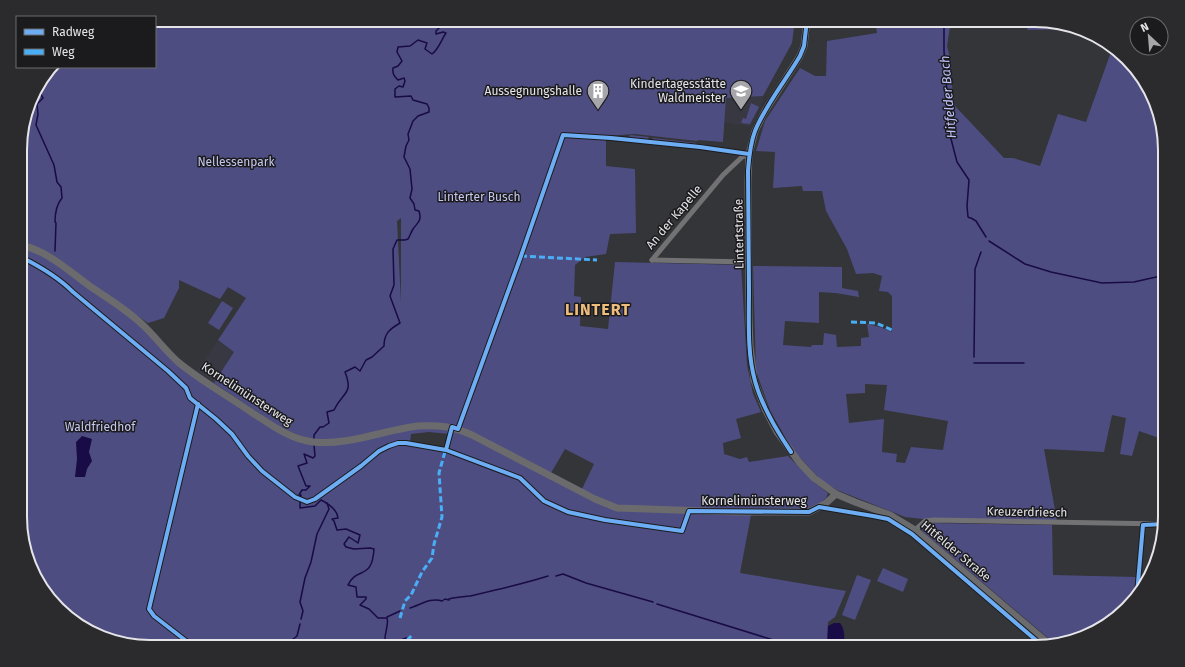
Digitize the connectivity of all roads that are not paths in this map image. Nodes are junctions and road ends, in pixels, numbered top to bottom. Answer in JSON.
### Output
{"nodes":[{"id":1,"x":807,"y":27,"type":"edge"},
{"id":2,"x":749,"y":154,"type":"junction"},
{"id":3,"x":27,"y":246,"type":"edge"},
{"id":4,"x":749,"y":262,"type":"junction"},
{"id":5,"x":836,"y":494,"type":"junction"},
{"id":6,"x":1158,"y":524,"type":"edge"},
{"id":7,"x":1143,"y":525,"type":"junction"},
{"id":8,"x":915,"y":530,"type":"junction"},
{"id":9,"x":1138,"y":585,"type":"edge"},
{"id":10,"x":1044,"y":640,"type":"edge"}],
"edges":[{"from":1,"to":2,"type":"street","name":"Lintertstraße"},
{"from":2,"to":4,"type":"street","name":"Lintertstraße"},
{"from":2,"to":4,"type":"street","name":"An der Kapelle"},
{"from":3,"to":5,"type":"street","name":"Kornelimünsterweg"},
{"from":4,"to":5,"type":"street","name":"Lintertstraße"},
{"from":5,"to":8,"type":"street","name":"Hitfelder Straße"},
{"from":6,"to":7,"type":"street","name":"Kreuzerdriesch"},
{"from":7,"to":8,"type":"street","name":"Kreuzerdriesch"},
{"from":7,"to":9,"type":"street"},
{"from":8,"to":10,"type":"street","name":"Hitfelder Straße"}]}
